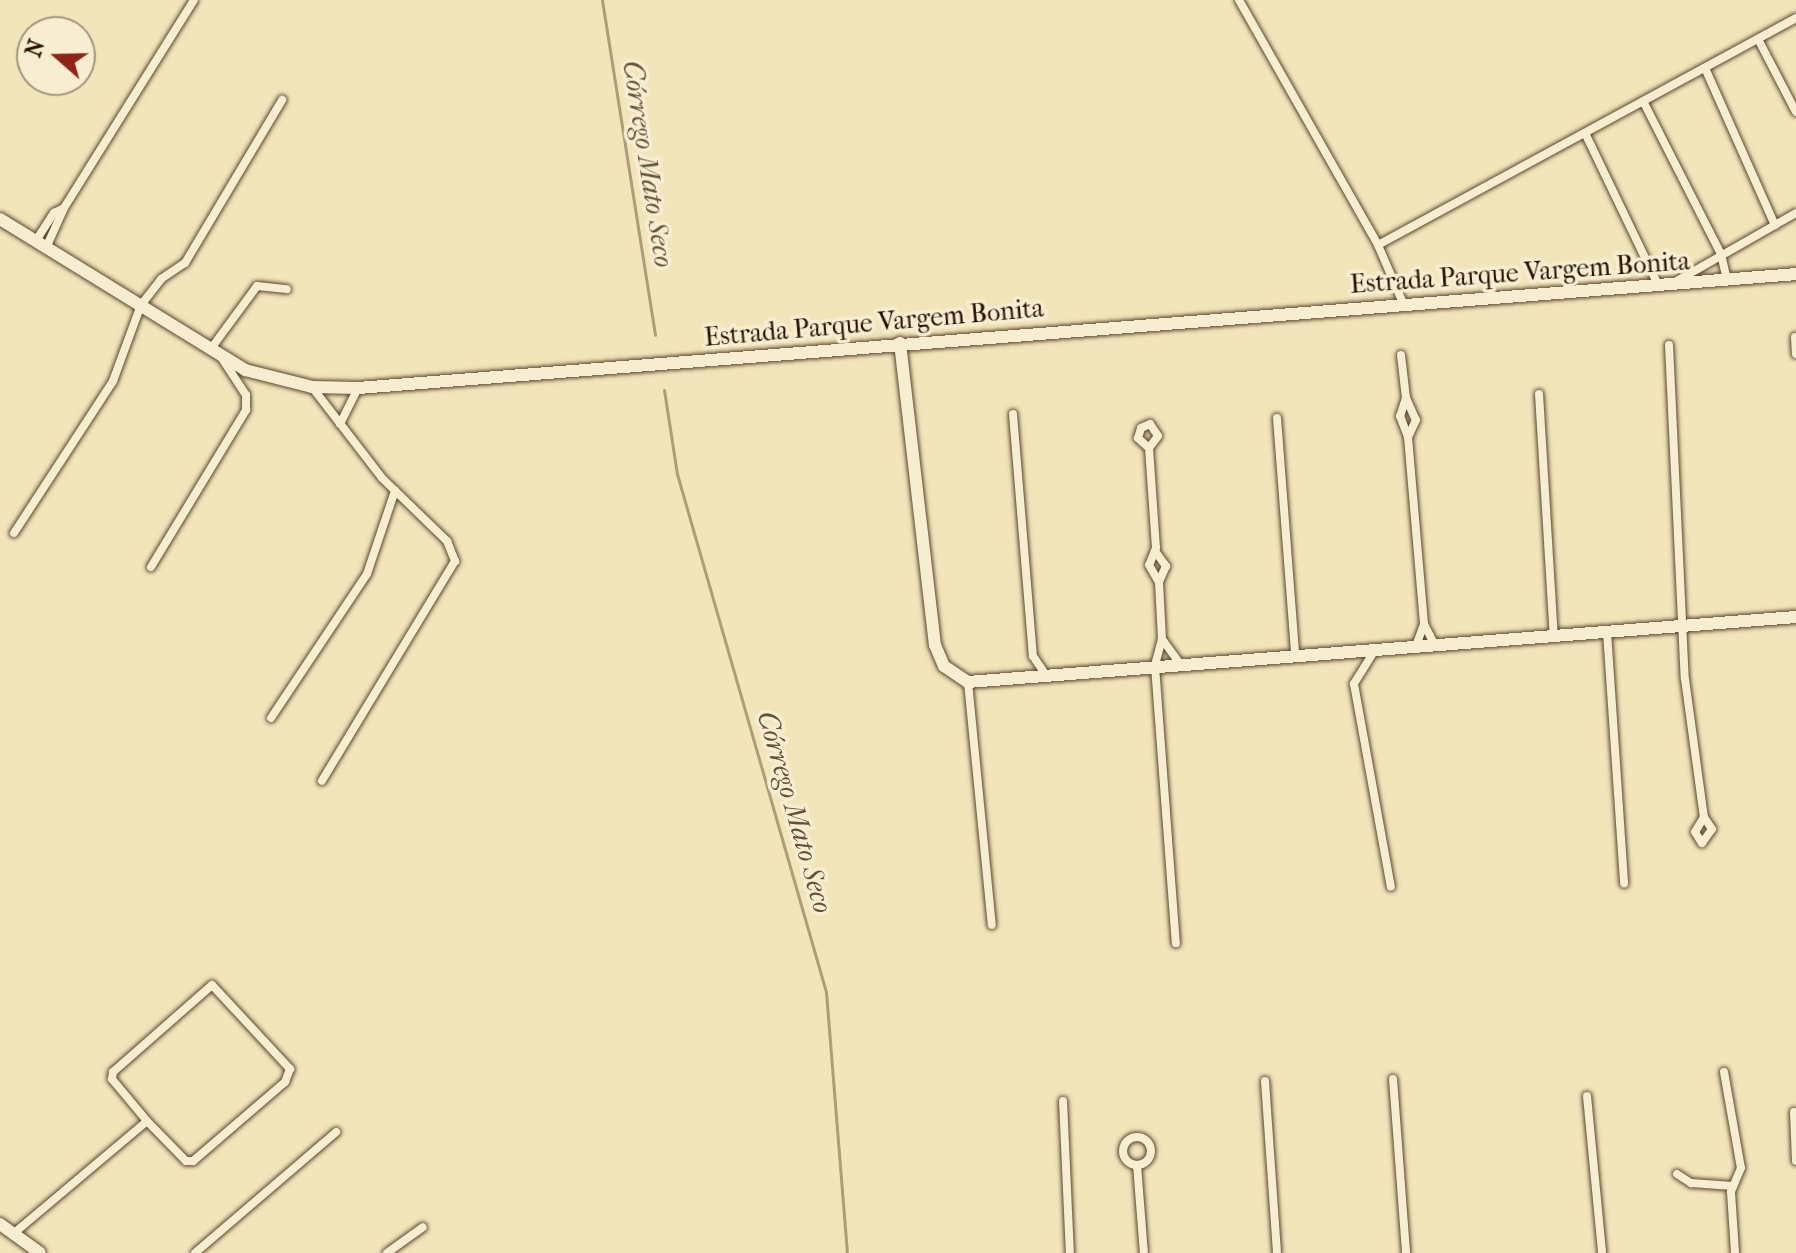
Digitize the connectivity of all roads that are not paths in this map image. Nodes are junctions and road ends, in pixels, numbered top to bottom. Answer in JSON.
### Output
{"nodes":[{"id":1,"x":194,"y":0,"type":"edge"},
{"id":2,"x":1239,"y":0,"type":"edge"},
{"id":3,"x":1796,"y":18,"type":"edge"},
{"id":4,"x":1758,"y":39,"type":"junction"},
{"id":5,"x":1705,"y":68,"type":"junction"},
{"id":6,"x":282,"y":100,"type":"dead end"},
{"id":7,"x":1643,"y":101,"type":"junction"},
{"id":8,"x":1796,"y":112,"type":"edge"},
{"id":9,"x":1585,"y":133,"type":"junction"},
{"id":10,"x":1796,"y":213,"type":"edge"},
{"id":11,"x":0,"y":219,"type":"edge"},
{"id":12,"x":1775,"y":225,"type":"junction"},
{"id":13,"x":41,"y":245,"type":"junction"},
{"id":14,"x":1378,"y":245,"type":"junction"},
{"id":15,"x":1721,"y":254,"type":"junction"},
{"id":16,"x":1796,"y":274,"type":"edge"},
{"id":17,"x":1727,"y":280,"type":"junction"},
{"id":18,"x":1665,"y":285,"type":"junction"},
{"id":19,"x":287,"y":289,"type":"dead end"},
{"id":20,"x":1403,"y":303,"type":"junction"},
{"id":21,"x":141,"y":305,"type":"junction"},
{"id":22,"x":1795,"y":337,"type":"edge"},
{"id":23,"x":900,"y":343,"type":"junction"},
{"id":24,"x":1669,"y":345,"type":"dead end"},
{"id":25,"x":216,"y":353,"type":"junction"},
{"id":26,"x":1796,"y":354,"type":"edge"},
{"id":27,"x":1401,"y":355,"type":"dead end"},
{"id":28,"x":312,"y":387,"type":"junction"},
{"id":29,"x":358,"y":388,"type":"junction"},
{"id":30,"x":1539,"y":394,"type":"dead end"},
{"id":31,"x":1406,"y":398,"type":"junction"},
{"id":32,"x":1013,"y":414,"type":"dead end"},
{"id":33,"x":1277,"y":418,"type":"dead end"},
{"id":34,"x":340,"y":424,"type":"junction"},
{"id":35,"x":1408,"y":437,"type":"junction"},
{"id":36,"x":1149,"y":448,"type":"dead end"},
{"id":37,"x":395,"y":491,"type":"junction"},
{"id":38,"x":14,"y":533,"type":"dead end"},
{"id":39,"x":1155,"y":551,"type":"junction"},
{"id":40,"x":151,"y":567,"type":"dead end"},
{"id":41,"x":1159,"y":582,"type":"junction"},
{"id":42,"x":1796,"y":617,"type":"edge"},
{"id":43,"x":1424,"y":624,"type":"junction"},
{"id":44,"x":1681,"y":626,"type":"junction"},
{"id":45,"x":1607,"y":632,"type":"junction"},
{"id":46,"x":1554,"y":636,"type":"junction"},
{"id":47,"x":1162,"y":639,"type":"junction"},
{"id":48,"x":1434,"y":644,"type":"junction"},
{"id":49,"x":1416,"y":646,"type":"junction"},
{"id":50,"x":1376,"y":649,"type":"junction"},
{"id":51,"x":1348,"y":652,"type":"junction"},
{"id":52,"x":1295,"y":654,"type":"junction"},
{"id":53,"x":1033,"y":656,"type":"junction"},
{"id":54,"x":1180,"y":664,"type":"junction"},
{"id":55,"x":1155,"y":666,"type":"junction"},
{"id":56,"x":1359,"y":672,"type":"junction"},
{"id":57,"x":1045,"y":674,"type":"junction"},
{"id":58,"x":1024,"y":676,"type":"junction"},
{"id":59,"x":968,"y":682,"type":"junction"},
{"id":60,"x":271,"y":718,"type":"dead end"},
{"id":61,"x":322,"y":781,"type":"dead end"},
{"id":62,"x":1704,"y":817,"type":"dead end"},
{"id":63,"x":1624,"y":883,"type":"dead end"},
{"id":64,"x":1391,"y":887,"type":"dead end"},
{"id":65,"x":992,"y":925,"type":"dead end"},
{"id":66,"x":1176,"y":943,"type":"dead end"},
{"id":67,"x":1724,"y":1072,"type":"dead end"},
{"id":68,"x":1393,"y":1079,"type":"dead end"},
{"id":69,"x":1265,"y":1081,"type":"dead end"},
{"id":70,"x":1587,"y":1096,"type":"dead end"},
{"id":71,"x":1063,"y":1101,"type":"dead end"},
{"id":72,"x":1794,"y":1112,"type":"dead end"},
{"id":73,"x":147,"y":1121,"type":"junction"},
{"id":74,"x":1795,"y":1130,"type":"edge"},
{"id":75,"x":336,"y":1132,"type":"dead end"},
{"id":76,"x":1796,"y":1161,"type":"edge"},
{"id":77,"x":1137,"y":1165,"type":"dead end"},
{"id":78,"x":1677,"y":1174,"type":"dead end"},
{"id":79,"x":1733,"y":1186,"type":"junction"},
{"id":80,"x":0,"y":1224,"type":"edge"},
{"id":81,"x":423,"y":1227,"type":"dead end"},
{"id":82,"x":13,"y":1234,"type":"junction"},
{"id":83,"x":40,"y":1253,"type":"edge"},
{"id":84,"x":195,"y":1253,"type":"edge"},
{"id":85,"x":387,"y":1253,"type":"edge"},
{"id":86,"x":1070,"y":1253,"type":"edge"},
{"id":87,"x":1144,"y":1253,"type":"edge"},
{"id":88,"x":1277,"y":1253,"type":"edge"},
{"id":89,"x":1406,"y":1253,"type":"edge"},
{"id":90,"x":1602,"y":1253,"type":"edge"},
{"id":91,"x":1735,"y":1253,"type":"edge"}],
"edges":[{"from":1,"to":13,"type":"street"},
{"from":2,"to":14,"type":"street"},
{"from":3,"to":4,"type":"street"},
{"from":4,"to":5,"type":"street"},
{"from":4,"to":8,"type":"street"},
{"from":5,"to":7,"type":"street"},
{"from":5,"to":12,"type":"street"},
{"from":6,"to":21,"type":"street"},
{"from":7,"to":9,"type":"street"},
{"from":7,"to":15,"type":"street"},
{"from":9,"to":14,"type":"street"},
{"from":9,"to":18,"type":"street"},
{"from":10,"to":12,"type":"street"},
{"from":11,"to":13,"type":"main road","name":"Estrada Parque Vargem Bonita"},
{"from":12,"to":15,"type":"street"},
{"from":13,"to":21,"type":"main road","name":"Estrada Parque Vargem Bonita"},
{"from":14,"to":20,"type":"street"},
{"from":15,"to":17,"type":"street"},
{"from":15,"to":18,"type":"street"},
{"from":16,"to":17,"type":"main road","name":"Estrada Parque Vargem Bonita"},
{"from":17,"to":18,"type":"main road","name":"Estrada Parque Vargem Bonita"},
{"from":18,"to":20,"type":"main road","name":"Estrada Parque Vargem Bonita"},
{"from":19,"to":25,"type":"street"},
{"from":20,"to":23,"type":"main road","name":"Estrada Parque Vargem Bonita"},
{"from":21,"to":25,"type":"main road","name":"Estrada Parque Vargem Bonita"},
{"from":21,"to":38,"type":"street"},
{"from":22,"to":26,"type":"street"},
{"from":23,"to":29,"type":"main road","name":"Estrada Parque Vargem Bonita"},
{"from":23,"to":59,"type":"main road"},
{"from":24,"to":44,"type":"street"},
{"from":25,"to":28,"type":"main road","name":"Estrada Parque Vargem Bonita"},
{"from":25,"to":40,"type":"street"},
{"from":27,"to":31,"type":"street"},
{"from":28,"to":29,"type":"main road","name":"Estrada Parque Vargem Bonita"},
{"from":28,"to":34,"type":"street"},
{"from":29,"to":34,"type":"street"},
{"from":30,"to":46,"type":"street"},
{"from":31,"to":35,"type":"street"},
{"from":31,"to":35,"type":"street"},
{"from":32,"to":53,"type":"street"},
{"from":33,"to":52,"type":"street"},
{"from":34,"to":37,"type":"street"},
{"from":35,"to":43,"type":"street"},
{"from":36,"to":39,"type":"street"},
{"from":37,"to":60,"type":"street"},
{"from":37,"to":61,"type":"street"},
{"from":39,"to":41,"type":"street"},
{"from":39,"to":41,"type":"street"},
{"from":41,"to":47,"type":"street"},
{"from":42,"to":44,"type":"main road"},
{"from":43,"to":48,"type":"street"},
{"from":43,"to":49,"type":"street"},
{"from":44,"to":45,"type":"main road"},
{"from":44,"to":62,"type":"street"},
{"from":45,"to":46,"type":"main road"},
{"from":45,"to":63,"type":"street"},
{"from":46,"to":48,"type":"main road"},
{"from":47,"to":54,"type":"street"},
{"from":47,"to":55,"type":"street"},
{"from":48,"to":49,"type":"main road"},
{"from":49,"to":50,"type":"main road"},
{"from":50,"to":51,"type":"main road"},
{"from":50,"to":56,"type":"street"},
{"from":51,"to":52,"type":"main road"},
{"from":51,"to":56,"type":"street"},
{"from":52,"to":54,"type":"main road"},
{"from":53,"to":57,"type":"street"},
{"from":53,"to":58,"type":"street"},
{"from":54,"to":55,"type":"main road"},
{"from":55,"to":57,"type":"main road"},
{"from":55,"to":66,"type":"street"},
{"from":56,"to":64,"type":"street"},
{"from":57,"to":58,"type":"main road"},
{"from":58,"to":59,"type":"main road"},
{"from":59,"to":65,"type":"street"},
{"from":67,"to":79,"type":"street"},
{"from":68,"to":89,"type":"street"},
{"from":69,"to":88,"type":"street"},
{"from":70,"to":90,"type":"street"},
{"from":71,"to":86,"type":"street"},
{"from":72,"to":74,"type":"street"},
{"from":73,"to":73,"type":"street"},
{"from":73,"to":82,"type":"street"},
{"from":74,"to":76,"type":"street"},
{"from":75,"to":84,"type":"street"},
{"from":77,"to":87,"type":"street"},
{"from":78,"to":79,"type":"street"},
{"from":79,"to":91,"type":"street"},
{"from":80,"to":82,"type":"main road"},
{"from":81,"to":85,"type":"street"},
{"from":82,"to":83,"type":"main road"}]}
